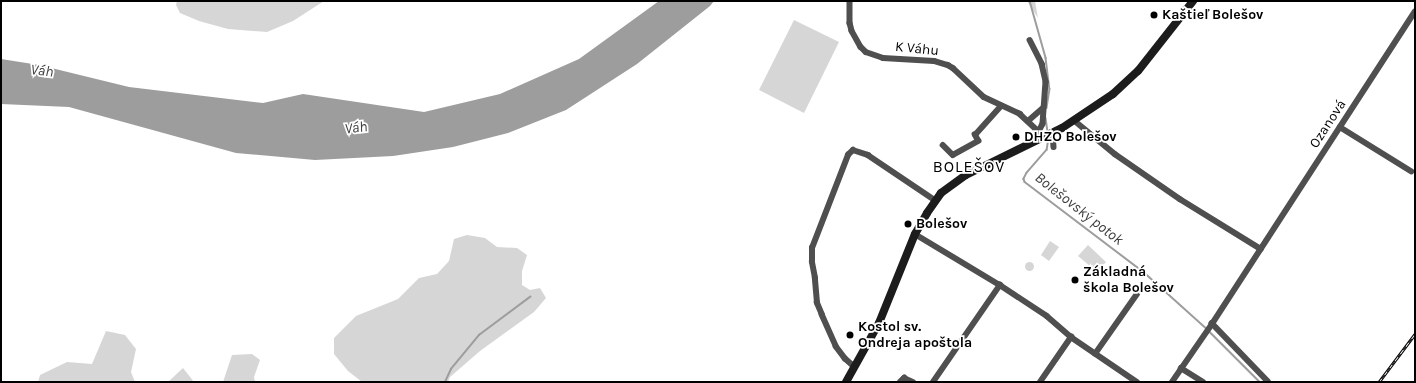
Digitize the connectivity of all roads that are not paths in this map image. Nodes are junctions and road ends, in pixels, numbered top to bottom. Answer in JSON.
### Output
{"nodes":[{"id":1,"x":850,"y":1,"type":"edge"},
{"id":2,"x":1193,"y":1,"type":"edge"},
{"id":3,"x":1415,"y":12,"type":"edge"},
{"id":4,"x":1030,"y":40,"type":"dead end"},
{"id":5,"x":1001,"y":106,"type":"junction"},
{"id":6,"x":1043,"y":108,"type":"junction"},
{"id":7,"x":1028,"y":121,"type":"junction"},
{"id":8,"x":1075,"y":121,"type":"junction"},
{"id":9,"x":1340,"y":128,"type":"junction"},
{"id":10,"x":1046,"y":135,"type":"junction"},
{"id":11,"x":943,"y":145,"type":"dead end"},
{"id":12,"x":1054,"y":147,"type":"dead end"},
{"id":13,"x":1411,"y":171,"type":"dead end"},
{"id":14,"x":935,"y":200,"type":"junction"},
{"id":15,"x":915,"y":234,"type":"junction"},
{"id":16,"x":1261,"y":249,"type":"junction"},
{"id":17,"x":1000,"y":285,"type":"junction"},
{"id":18,"x":1137,"y":294,"type":"dead end"},
{"id":19,"x":1209,"y":328,"type":"junction"},
{"id":20,"x":1071,"y":338,"type":"junction"},
{"id":21,"x":1095,"y":354,"type":"junction"},
{"id":22,"x":854,"y":367,"type":"junction"},
{"id":23,"x":1181,"y":368,"type":"junction"},
{"id":24,"x":846,"y":382,"type":"edge"},
{"id":25,"x":900,"y":382,"type":"edge"},
{"id":26,"x":913,"y":382,"type":"edge"},
{"id":27,"x":933,"y":382,"type":"edge"},
{"id":28,"x":1040,"y":382,"type":"edge"},
{"id":29,"x":1137,"y":382,"type":"edge"},
{"id":30,"x":1172,"y":382,"type":"edge"},
{"id":31,"x":1203,"y":382,"type":"edge"},
{"id":32,"x":1268,"y":382,"type":"edge"}],
"edges":[{"from":1,"to":5,"type":"street","name":"K Váhu"},
{"from":2,"to":8,"type":"main road"},
{"from":3,"to":9,"type":"street","name":"Ozanová"},
{"from":4,"to":6,"type":"street"},
{"from":5,"to":7,"type":"street","name":"K Váhu"},
{"from":5,"to":11,"type":"street"},
{"from":6,"to":7,"type":"street"},
{"from":6,"to":10,"type":"street"},
{"from":7,"to":10,"type":"street","name":"K Váhu"},
{"from":8,"to":10,"type":"main road"},
{"from":8,"to":16,"type":"street"},
{"from":9,"to":13,"type":"street"},
{"from":9,"to":16,"type":"street","name":"Ozanová"},
{"from":10,"to":12,"type":"street"},
{"from":10,"to":14,"type":"main road"},
{"from":14,"to":15,"type":"main road"},
{"from":14,"to":22,"type":"street"},
{"from":15,"to":17,"type":"street"},
{"from":15,"to":22,"type":"main road"},
{"from":16,"to":19,"type":"street","name":"Ozanová"},
{"from":17,"to":20,"type":"street"},
{"from":17,"to":27,"type":"street"},
{"from":18,"to":21,"type":"street"},
{"from":19,"to":23,"type":"street","name":"Ozanová"},
{"from":19,"to":32,"type":"street"},
{"from":20,"to":21,"type":"street"},
{"from":20,"to":28,"type":"street"},
{"from":21,"to":29,"type":"street"},
{"from":22,"to":24,"type":"main road"},
{"from":23,"to":30,"type":"street","name":"Ozanová"},
{"from":23,"to":31,"type":"street"},
{"from":25,"to":26,"type":"street"}]}
